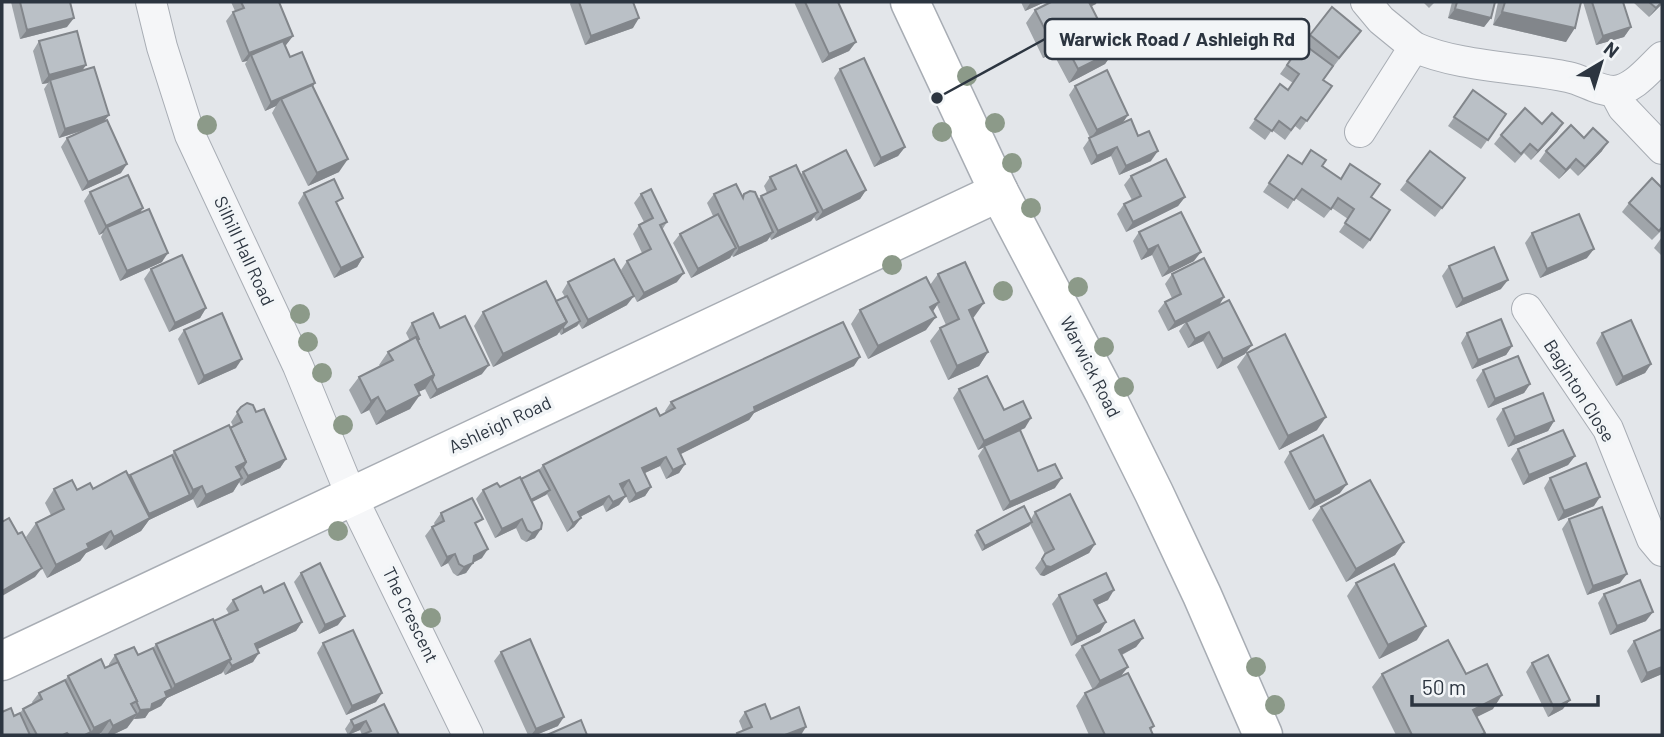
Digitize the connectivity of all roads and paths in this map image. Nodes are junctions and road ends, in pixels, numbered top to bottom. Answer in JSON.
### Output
{"nodes":[{"id":1,"x":151,"y":2,"type":"edge"},
{"id":2,"x":910,"y":2,"type":"edge"},
{"id":3,"x":1366,"y":2,"type":"edge"},
{"id":4,"x":1414,"y":47,"type":"junction"},
{"id":5,"x":1662,"y":57,"type":"edge"},
{"id":6,"x":1614,"y":91,"type":"junction"},
{"id":7,"x":1360,"y":132,"type":"dead end"},
{"id":8,"x":1662,"y":149,"type":"edge"},
{"id":9,"x":999,"y":192,"type":"junction"},
{"id":10,"x":1527,"y":309,"type":"dead end"},
{"id":11,"x":351,"y":495,"type":"junction"},
{"id":12,"x":1662,"y":551,"type":"edge"},
{"id":13,"x":2,"y":661,"type":"edge"},
{"id":14,"x":468,"y":735,"type":"edge"},
{"id":15,"x":1263,"y":735,"type":"edge"}],
"edges":[{"from":1,"to":11,"type":"street","name":"Silhill Hall Road"},
{"from":2,"to":9,"type":"street","name":"Warwick Road"},
{"from":3,"to":4,"type":"street"},
{"from":4,"to":6,"type":"street"},
{"from":4,"to":7,"type":"street"},
{"from":5,"to":6,"type":"street"},
{"from":6,"to":8,"type":"street"},
{"from":9,"to":11,"type":"street","name":"Ashleigh Road"},
{"from":9,"to":15,"type":"street","name":"Warwick Road"},
{"from":10,"to":12,"type":"street","name":"Baginton Close"},
{"from":11,"to":13,"type":"street","name":"Ashleigh Road"},
{"from":11,"to":14,"type":"street","name":"The Crescent"}]}
